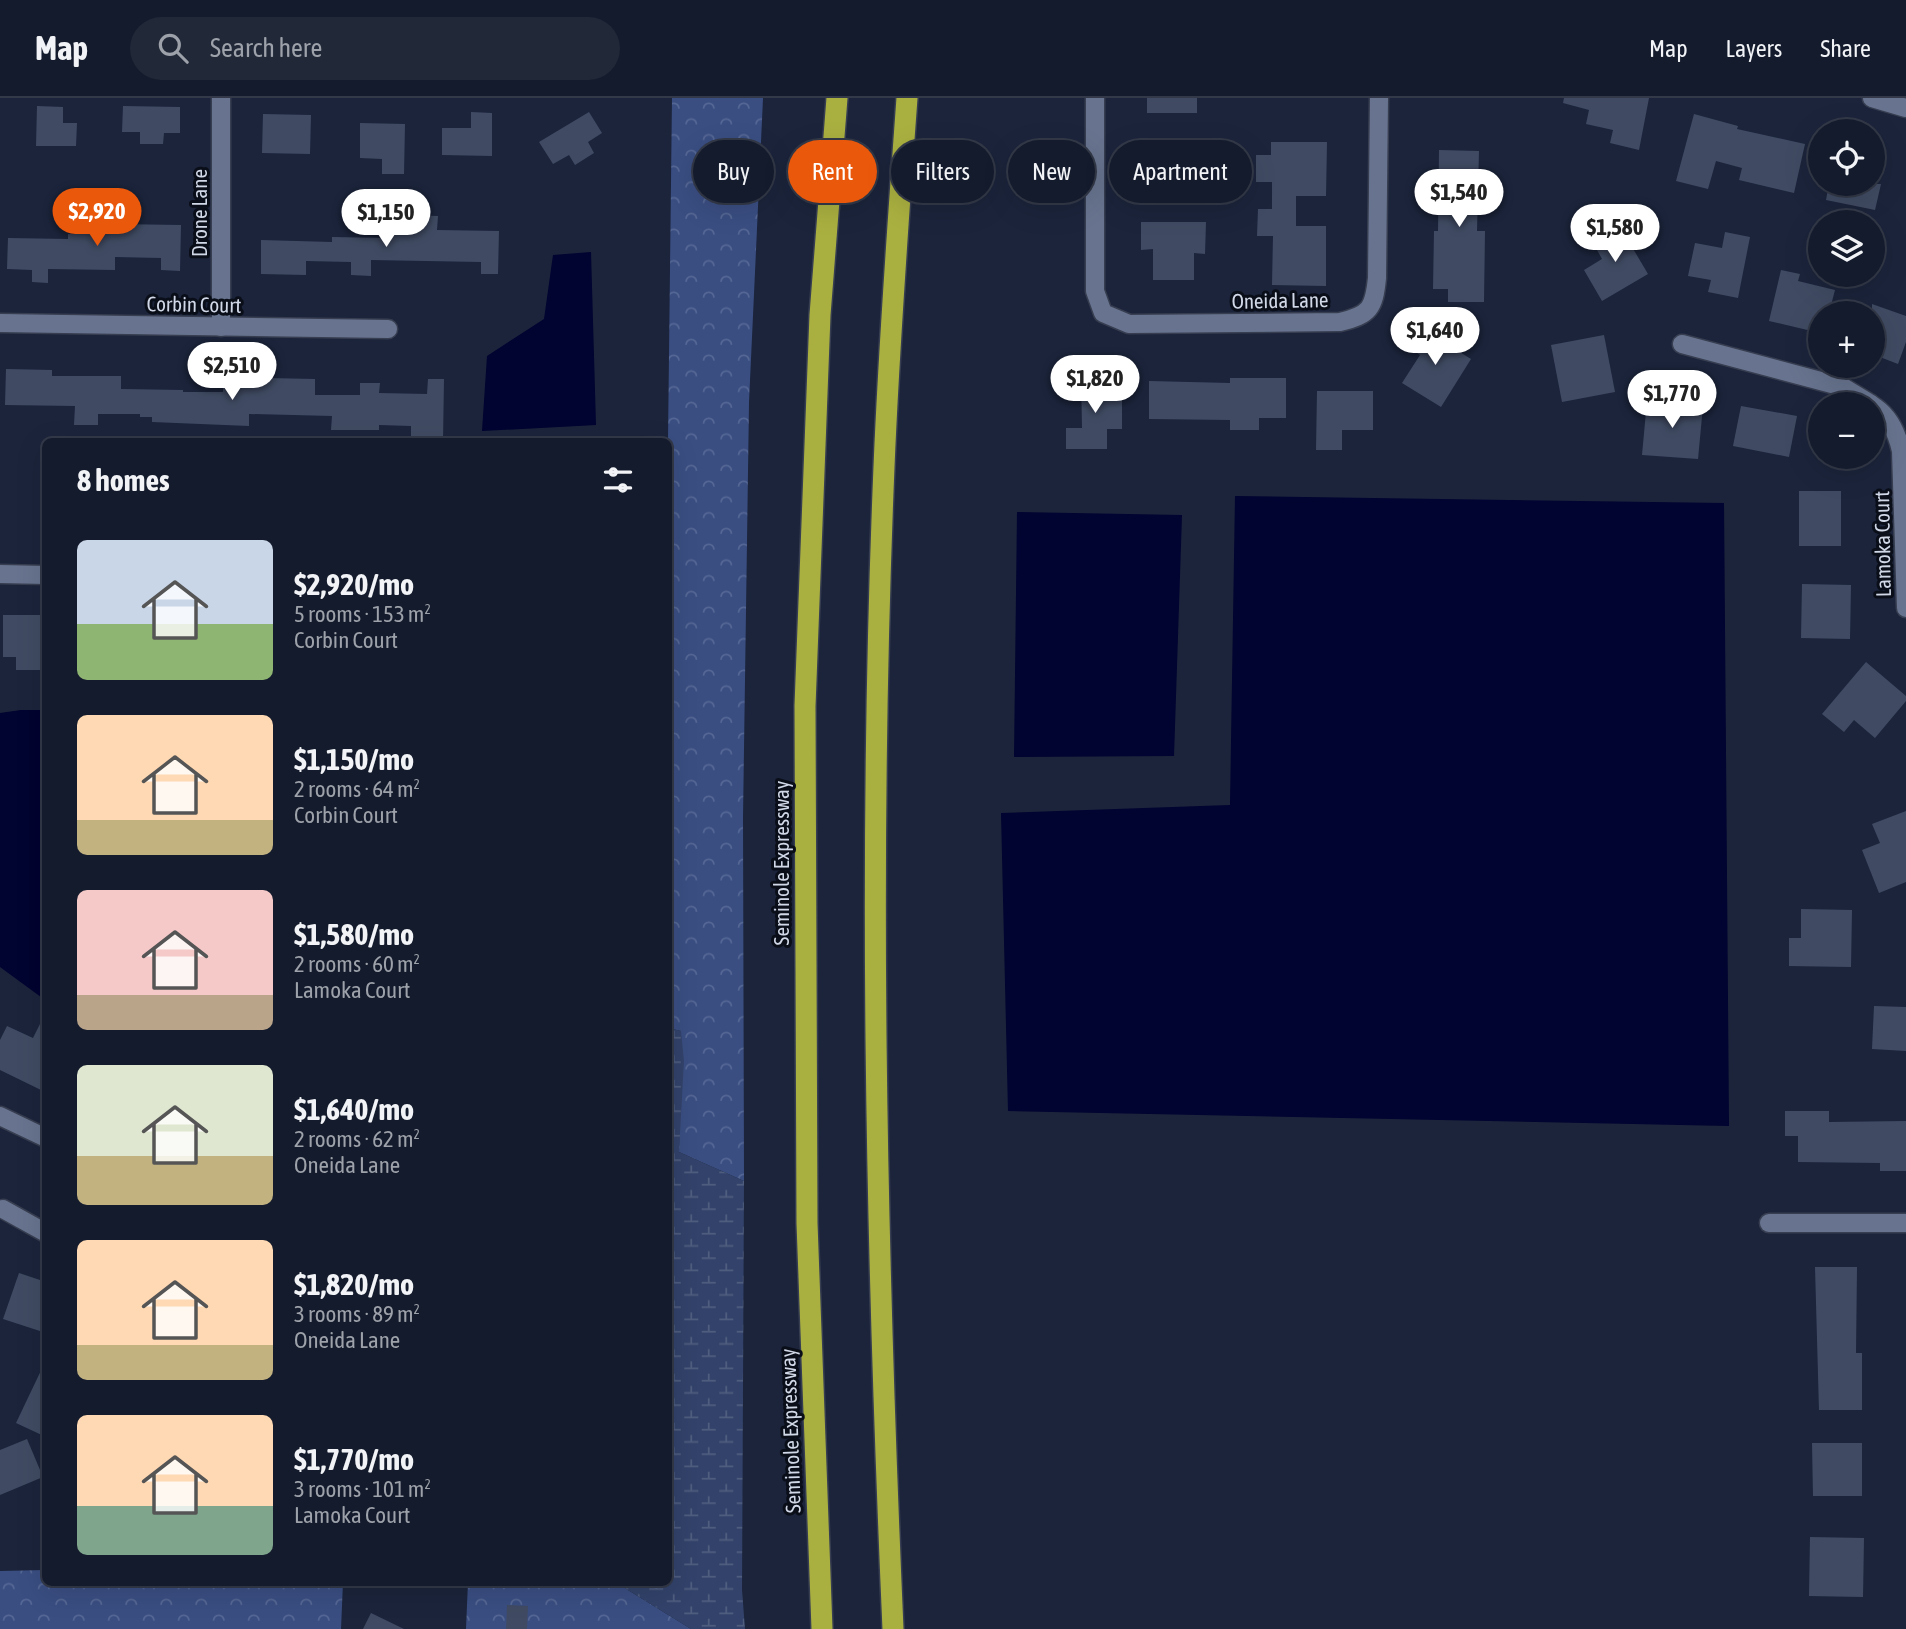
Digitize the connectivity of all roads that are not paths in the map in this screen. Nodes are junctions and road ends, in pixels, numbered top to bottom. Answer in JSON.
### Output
{"nodes":[{"id":1,"x":221,"y":98,"type":"edge"},
{"id":2,"x":837,"y":98,"type":"edge"},
{"id":3,"x":907,"y":98,"type":"edge"},
{"id":4,"x":1095,"y":98,"type":"edge"},
{"id":5,"x":1379,"y":98,"type":"edge"},
{"id":6,"x":1872,"y":98,"type":"edge"},
{"id":7,"x":1906,"y":108,"type":"edge"},
{"id":8,"x":0,"y":323,"type":"edge"},
{"id":9,"x":222,"y":327,"type":"junction"},
{"id":10,"x":388,"y":329,"type":"dead end"},
{"id":11,"x":1682,"y":345,"type":"dead end"},
{"id":12,"x":1851,"y":392,"type":"edge"},
{"id":13,"x":1885,"y":417,"type":"edge"},
{"id":14,"x":0,"y":574,"type":"edge"},
{"id":15,"x":42,"y":575,"type":"edge"},
{"id":16,"x":1906,"y":608,"type":"edge"},
{"id":17,"x":0,"y":1116,"type":"edge"},
{"id":18,"x":42,"y":1136,"type":"edge"},
{"id":19,"x":1,"y":1210,"type":"edge"},
{"id":20,"x":1769,"y":1223,"type":"dead end"},
{"id":21,"x":1906,"y":1223,"type":"edge"},
{"id":22,"x":42,"y":1231,"type":"edge"},
{"id":23,"x":822,"y":1629,"type":"edge"},
{"id":24,"x":894,"y":1629,"type":"edge"}],
"edges":[{"from":1,"to":9,"type":"street","name":"Drone Lane"},
{"from":2,"to":23,"type":"highway","name":"Seminole Expressway"},
{"from":3,"to":24,"type":"highway"},
{"from":4,"to":5,"type":"street","name":"Oneida Lane"},
{"from":6,"to":7,"type":"street"},
{"from":8,"to":9,"type":"street","name":"Corbin Court"},
{"from":9,"to":10,"type":"street","name":"Corbin Court"},
{"from":11,"to":12,"type":"street","name":"Lamoka Court"},
{"from":13,"to":16,"type":"street","name":"Lamoka Court"},
{"from":14,"to":15,"type":"street"},
{"from":17,"to":18,"type":"street"},
{"from":19,"to":22,"type":"street"},
{"from":20,"to":21,"type":"street"}]}
